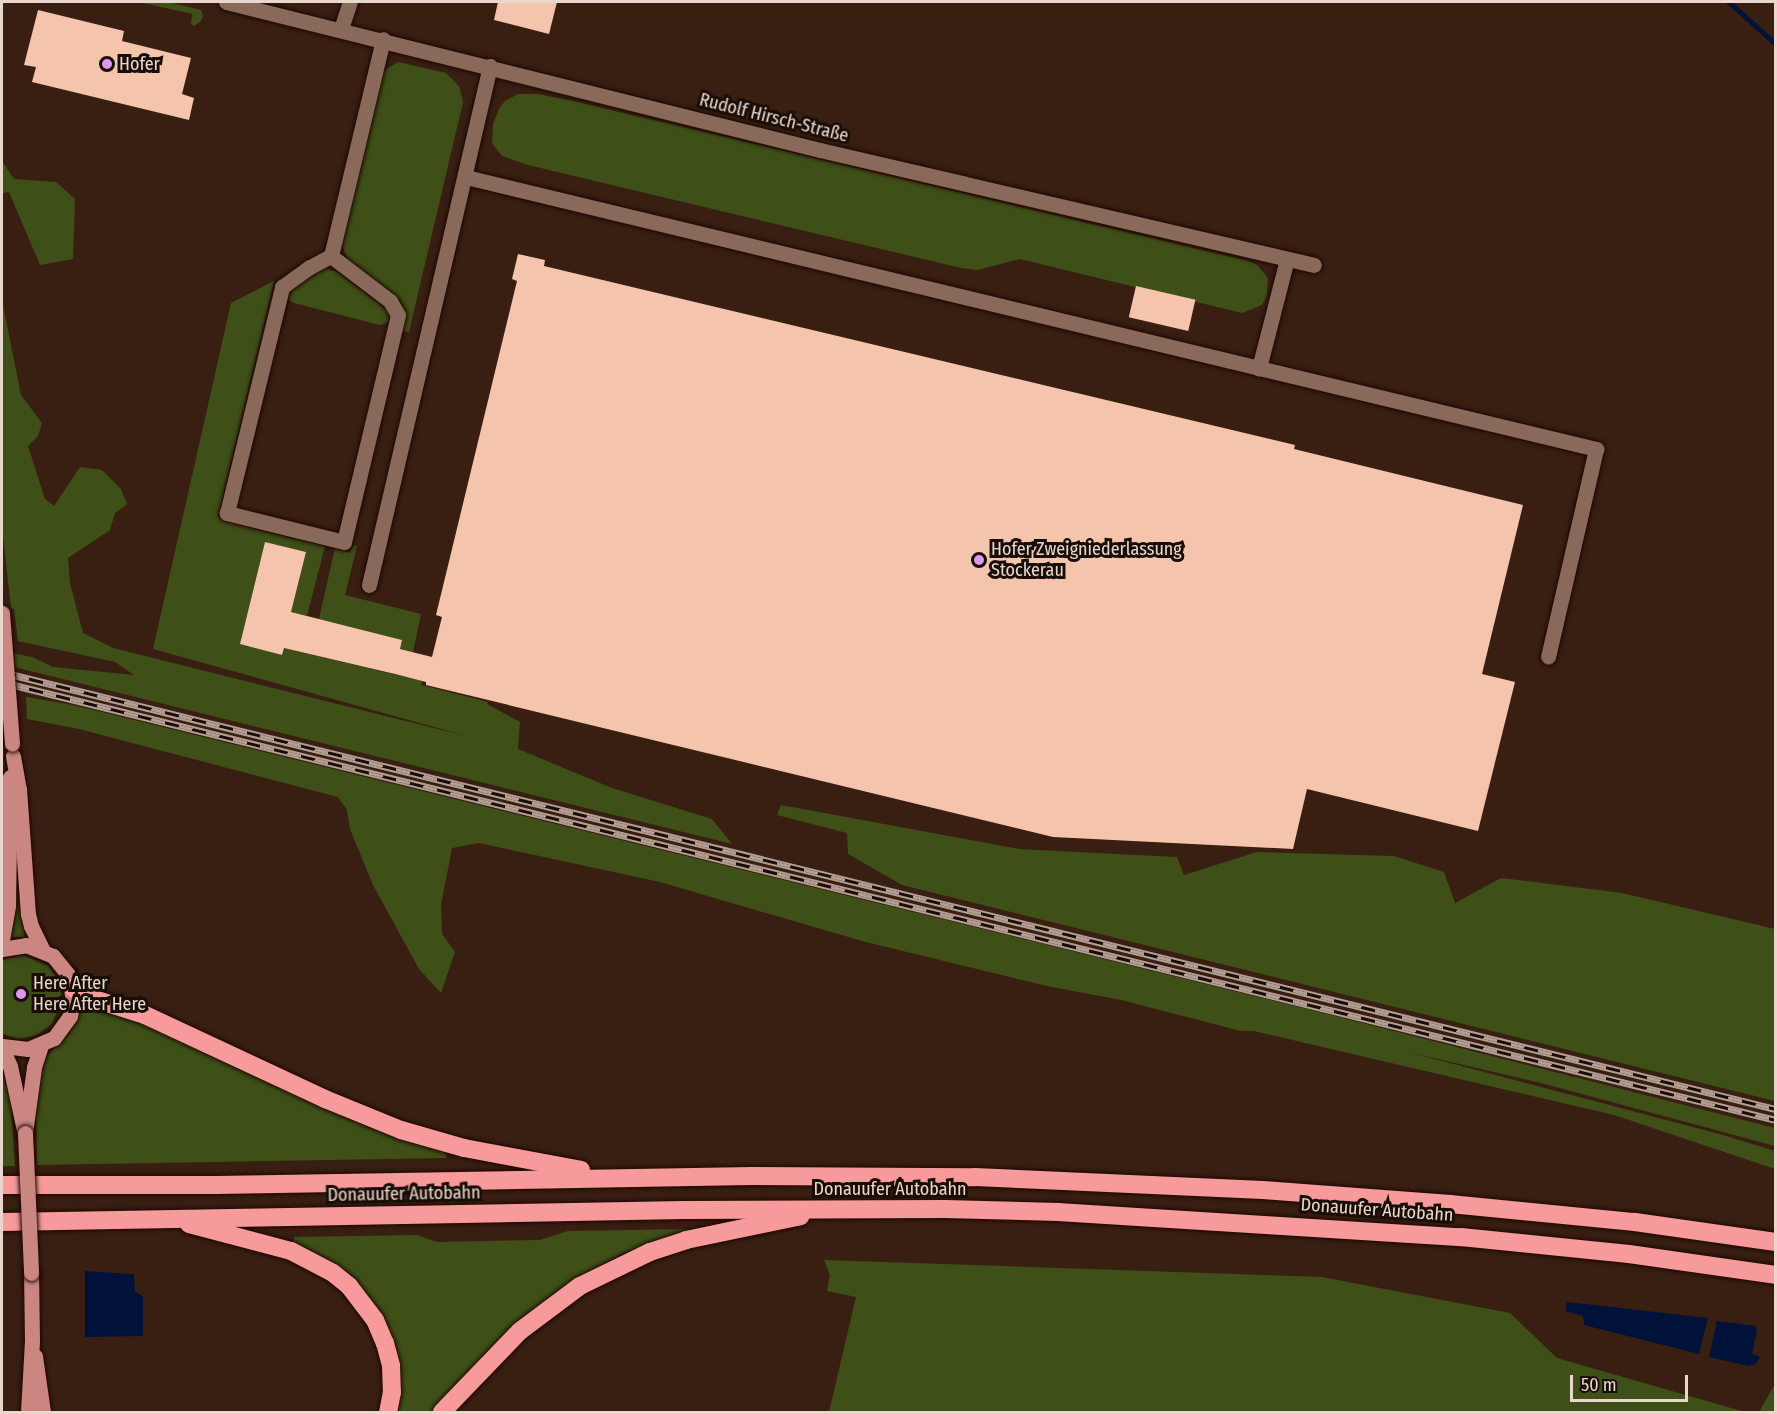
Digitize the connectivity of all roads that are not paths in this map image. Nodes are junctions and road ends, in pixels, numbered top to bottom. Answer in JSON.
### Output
{"nodes":[{"id":1,"x":226,"y":2,"type":"edge"},
{"id":2,"x":350,"y":2,"type":"edge"},
{"id":3,"x":341,"y":29,"type":"junction"},
{"id":4,"x":383,"y":39,"type":"junction"},
{"id":5,"x":490,"y":66,"type":"junction"},
{"id":6,"x":466,"y":177,"type":"junction"},
{"id":7,"x":331,"y":256,"type":"junction"},
{"id":8,"x":1287,"y":259,"type":"junction"},
{"id":9,"x":1314,"y":265,"type":"dead end"},
{"id":10,"x":1259,"y":368,"type":"junction"},
{"id":11,"x":369,"y":585,"type":"dead end"},
{"id":12,"x":2,"y":606,"type":"edge"},
{"id":13,"x":2,"y":613,"type":"edge"},
{"id":14,"x":1548,"y":657,"type":"dead end"},
{"id":15,"x":13,"y":750,"type":"junction"},
{"id":16,"x":2,"y":940,"type":"edge"},
{"id":17,"x":2,"y":949,"type":"edge"},
{"id":18,"x":42,"y":950,"type":"junction"},
{"id":19,"x":72,"y":988,"type":"junction"},
{"id":20,"x":41,"y":1046,"type":"junction"},
{"id":21,"x":2,"y":1047,"type":"edge"},
{"id":22,"x":25,"y":1132,"type":"junction"},
{"id":23,"x":621,"y":1177,"type":"junction"},
{"id":24,"x":2,"y":1185,"type":"edge"},
{"id":25,"x":828,"y":1209,"type":"junction"},
{"id":26,"x":166,"y":1218,"type":"junction"},
{"id":27,"x":2,"y":1222,"type":"edge"},
{"id":28,"x":1776,"y":1242,"type":"edge"},
{"id":29,"x":1776,"y":1275,"type":"edge"},
{"id":30,"x":32,"y":1341,"type":"junction"},
{"id":31,"x":28,"y":1413,"type":"edge"},
{"id":32,"x":43,"y":1413,"type":"edge"},
{"id":33,"x":388,"y":1413,"type":"edge"},
{"id":34,"x":442,"y":1413,"type":"edge"}],
"edges":[{"from":1,"to":3,"type":"street","name":"Rudolf Hirsch-Straße"},
{"from":2,"to":3,"type":"street"},
{"from":3,"to":4,"type":"street","name":"Rudolf Hirsch-Straße"},
{"from":4,"to":5,"type":"street","name":"Rudolf Hirsch-Straße"},
{"from":4,"to":7,"type":"street"},
{"from":5,"to":6,"type":"street"},
{"from":5,"to":8,"type":"street","name":"Rudolf Hirsch-Straße"},
{"from":6,"to":10,"type":"street"},
{"from":6,"to":11,"type":"street"},
{"from":7,"to":7,"type":"street"},
{"from":8,"to":9,"type":"street","name":"Rudolf Hirsch-Straße"},
{"from":8,"to":10,"type":"street"},
{"from":10,"to":14,"type":"street"},
{"from":12,"to":13,"type":"main road"},
{"from":13,"to":15,"type":"main road","bridge":true},
{"from":15,"to":16,"type":"main road"},
{"from":15,"to":18,"type":"main road"},
{"from":17,"to":18,"type":"main road"},
{"from":18,"to":19,"type":"main road"},
{"from":19,"to":20,"type":"main road"},
{"from":19,"to":23,"type":"highway"},
{"from":20,"to":21,"type":"main road"},
{"from":20,"to":22,"type":"main road"},
{"from":21,"to":22,"type":"main road"},
{"from":22,"to":30,"type":"main road","bridge":true},
{"from":23,"to":24,"type":"highway","name":"Donauufer Autobahn"},
{"from":23,"to":28,"type":"highway","name":"Donauufer Autobahn"},
{"from":25,"to":26,"type":"highway","name":"Donauufer Autobahn"},
{"from":25,"to":29,"type":"highway","name":"Donauufer Autobahn"},
{"from":25,"to":34,"type":"highway"},
{"from":26,"to":27,"type":"highway","name":"Donauufer Autobahn"},
{"from":26,"to":33,"type":"highway"},
{"from":30,"to":31,"type":"main road"},
{"from":30,"to":32,"type":"main road"}]}
